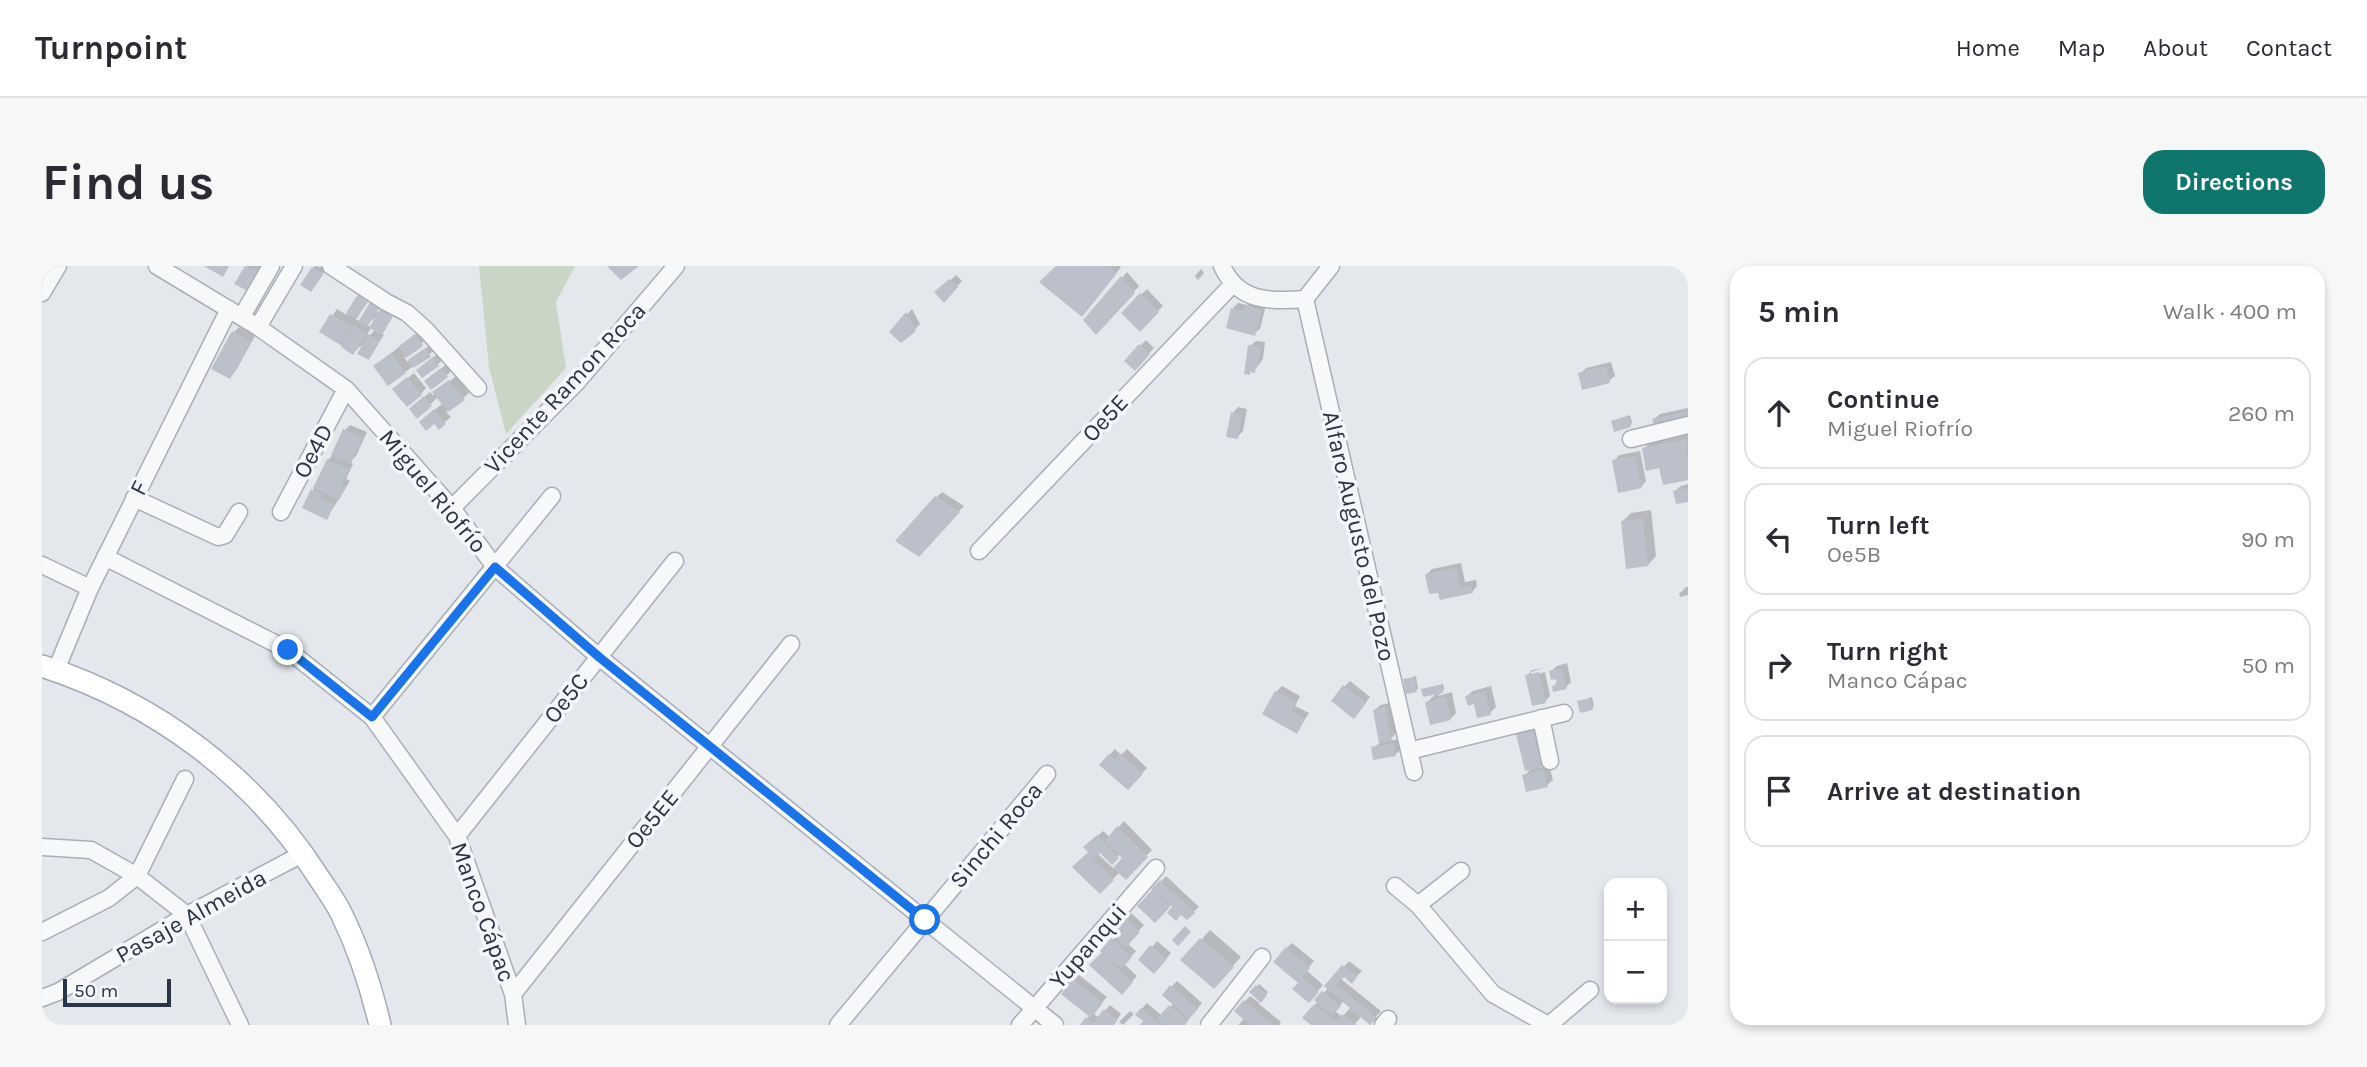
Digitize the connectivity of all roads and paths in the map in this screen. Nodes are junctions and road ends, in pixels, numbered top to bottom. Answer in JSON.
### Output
{"nodes":[{"id":1,"x":58,"y":266,"type":"edge"},
{"id":2,"x":157,"y":266,"type":"edge"},
{"id":3,"x":271,"y":266,"type":"edge"},
{"id":4,"x":294,"y":266,"type":"edge"},
{"id":5,"x":331,"y":266,"type":"edge"},
{"id":6,"x":676,"y":266,"type":"edge"},
{"id":7,"x":1222,"y":266,"type":"edge"},
{"id":8,"x":1331,"y":266,"type":"edge"},
{"id":9,"x":1232,"y":285,"type":"junction"},
{"id":10,"x":42,"y":293,"type":"edge"},
{"id":11,"x":1305,"y":299,"type":"junction"},
{"id":12,"x":236,"y":313,"type":"junction"},
{"id":13,"x":258,"y":327,"type":"junction"},
{"id":14,"x":478,"y":387,"type":"dead end"},
{"id":15,"x":346,"y":389,"type":"junction"},
{"id":16,"x":1688,"y":425,"type":"edge"},
{"id":17,"x":1631,"y":439,"type":"dead end"},
{"id":18,"x":552,"y":496,"type":"dead end"},
{"id":19,"x":134,"y":498,"type":"junction"},
{"id":20,"x":452,"y":508,"type":"junction"},
{"id":21,"x":239,"y":512,"type":"dead end"},
{"id":22,"x":281,"y":512,"type":"dead end"},
{"id":23,"x":979,"y":551,"type":"dead end"},
{"id":24,"x":105,"y":557,"type":"junction"},
{"id":25,"x":675,"y":561,"type":"dead end"},
{"id":26,"x":42,"y":565,"type":"edge"},
{"id":27,"x":495,"y":567,"type":"junction"},
{"id":28,"x":90,"y":588,"type":"junction"},
{"id":29,"x":791,"y":644,"type":"dead end"},
{"id":30,"x":599,"y":657,"type":"junction"},
{"id":31,"x":49,"y":668,"type":"edge"},
{"id":32,"x":1564,"y":712,"type":"dead end"},
{"id":33,"x":372,"y":717,"type":"junction"},
{"id":34,"x":1541,"y":718,"type":"junction"},
{"id":35,"x":709,"y":747,"type":"junction"},
{"id":36,"x":1409,"y":751,"type":"junction"},
{"id":37,"x":1550,"y":761,"type":"dead end"},
{"id":38,"x":1413,"y":772,"type":"dead end"},
{"id":39,"x":1047,"y":774,"type":"dead end"},
{"id":40,"x":185,"y":779,"type":"dead end"},
{"id":41,"x":457,"y":836,"type":"junction"},
{"id":42,"x":42,"y":848,"type":"edge"},
{"id":43,"x":304,"y":853,"type":"junction"},
{"id":44,"x":1156,"y":868,"type":"dead end"},
{"id":45,"x":1461,"y":871,"type":"dead end"},
{"id":46,"x":137,"y":876,"type":"junction"},
{"id":47,"x":1395,"y":886,"type":"dead end"},
{"id":48,"x":1418,"y":905,"type":"junction"},
{"id":49,"x":187,"y":915,"type":"junction"},
{"id":50,"x":925,"y":920,"type":"junction"},
{"id":51,"x":42,"y":932,"type":"edge"},
{"id":52,"x":1262,"y":957,"type":"dead end"},
{"id":53,"x":1590,"y":990,"type":"dead end"},
{"id":54,"x":513,"y":994,"type":"junction"},
{"id":55,"x":42,"y":998,"type":"edge"},
{"id":56,"x":1034,"y":1008,"type":"junction"},
{"id":57,"x":240,"y":1025,"type":"edge"},
{"id":58,"x":380,"y":1025,"type":"edge"},
{"id":59,"x":517,"y":1025,"type":"edge"},
{"id":60,"x":838,"y":1025,"type":"edge"},
{"id":61,"x":1020,"y":1025,"type":"edge"},
{"id":62,"x":1055,"y":1025,"type":"edge"},
{"id":63,"x":1209,"y":1025,"type":"edge"},
{"id":64,"x":1549,"y":1025,"type":"edge"}],
"edges":[{"from":1,"to":10,"type":"street"},
{"from":2,"to":12,"type":"street","name":"Miguel Riofrío"},
{"from":3,"to":12,"type":"street","name":"F"},
{"from":4,"to":13,"type":"street"},
{"from":5,"to":14,"type":"street"},
{"from":6,"to":20,"type":"street","name":"Vicente Ramon Roca"},
{"from":7,"to":9,"type":"street"},
{"from":8,"to":11,"type":"street"},
{"from":9,"to":11,"type":"street"},
{"from":9,"to":23,"type":"street","name":"Oe5E"},
{"from":11,"to":36,"type":"street","name":"Alfaro Augusto del Pozo"},
{"from":12,"to":13,"type":"street","name":"Miguel Riofrío"},
{"from":12,"to":19,"type":"street","name":"F"},
{"from":13,"to":15,"type":"street","name":"Miguel Riofrío"},
{"from":15,"to":20,"type":"street","name":"Miguel Riofrío"},
{"from":15,"to":22,"type":"street","name":"Oe4D"},
{"from":16,"to":17,"type":"street"},
{"from":18,"to":27,"type":"street"},
{"from":19,"to":21,"type":"street"},
{"from":19,"to":24,"type":"street","name":"F"},
{"from":20,"to":27,"type":"street","name":"Miguel Riofrío"},
{"from":24,"to":28,"type":"street","name":"F"},
{"from":24,"to":33,"type":"street","name":"Manco Cápac"},
{"from":25,"to":30,"type":"street","name":"Oe5C"},
{"from":26,"to":28,"type":"street"},
{"from":27,"to":30,"type":"street","name":"Miguel Riofrío"},
{"from":27,"to":33,"type":"street"},
{"from":28,"to":31,"type":"street","name":"F"},
{"from":29,"to":35,"type":"street","name":"Oe5EE"},
{"from":30,"to":35,"type":"street","name":"Miguel Riofrío"},
{"from":30,"to":41,"type":"street","name":"Oe5C"},
{"from":31,"to":43,"type":"main road"},
{"from":32,"to":34,"type":"street"},
{"from":33,"to":41,"type":"street","name":"Manco Cápac"},
{"from":34,"to":36,"type":"street"},
{"from":34,"to":37,"type":"street"},
{"from":35,"to":50,"type":"street","name":"Miguel Riofrío"},
{"from":35,"to":54,"type":"street","name":"Oe5EE"},
{"from":36,"to":38,"type":"street","name":"Alfaro Augusto del Pozo"},
{"from":39,"to":50,"type":"street","name":"Sinchi Roca"},
{"from":40,"to":46,"type":"street"},
{"from":41,"to":54,"type":"street","name":"Manco Cápac"},
{"from":42,"to":46,"type":"street"},
{"from":43,"to":49,"type":"street","name":"Pasaje Almeida"},
{"from":43,"to":58,"type":"main road"},
{"from":44,"to":56,"type":"street","name":"Yupanqui"},
{"from":45,"to":48,"type":"street"},
{"from":46,"to":49,"type":"street"},
{"from":46,"to":51,"type":"street"},
{"from":47,"to":48,"type":"street"},
{"from":48,"to":64,"type":"street"},
{"from":49,"to":55,"type":"street","name":"Pasaje Almeida"},
{"from":49,"to":57,"type":"street"},
{"from":50,"to":56,"type":"street","name":"Miguel Riofrío"},
{"from":50,"to":60,"type":"street","name":"Sinchi Roca"},
{"from":52,"to":63,"type":"street"},
{"from":53,"to":64,"type":"street"},
{"from":54,"to":59,"type":"street","name":"Manco Cápac"},
{"from":56,"to":61,"type":"street","name":"Yupanqui"},
{"from":56,"to":62,"type":"street","name":"Miguel Riofrío"}]}
